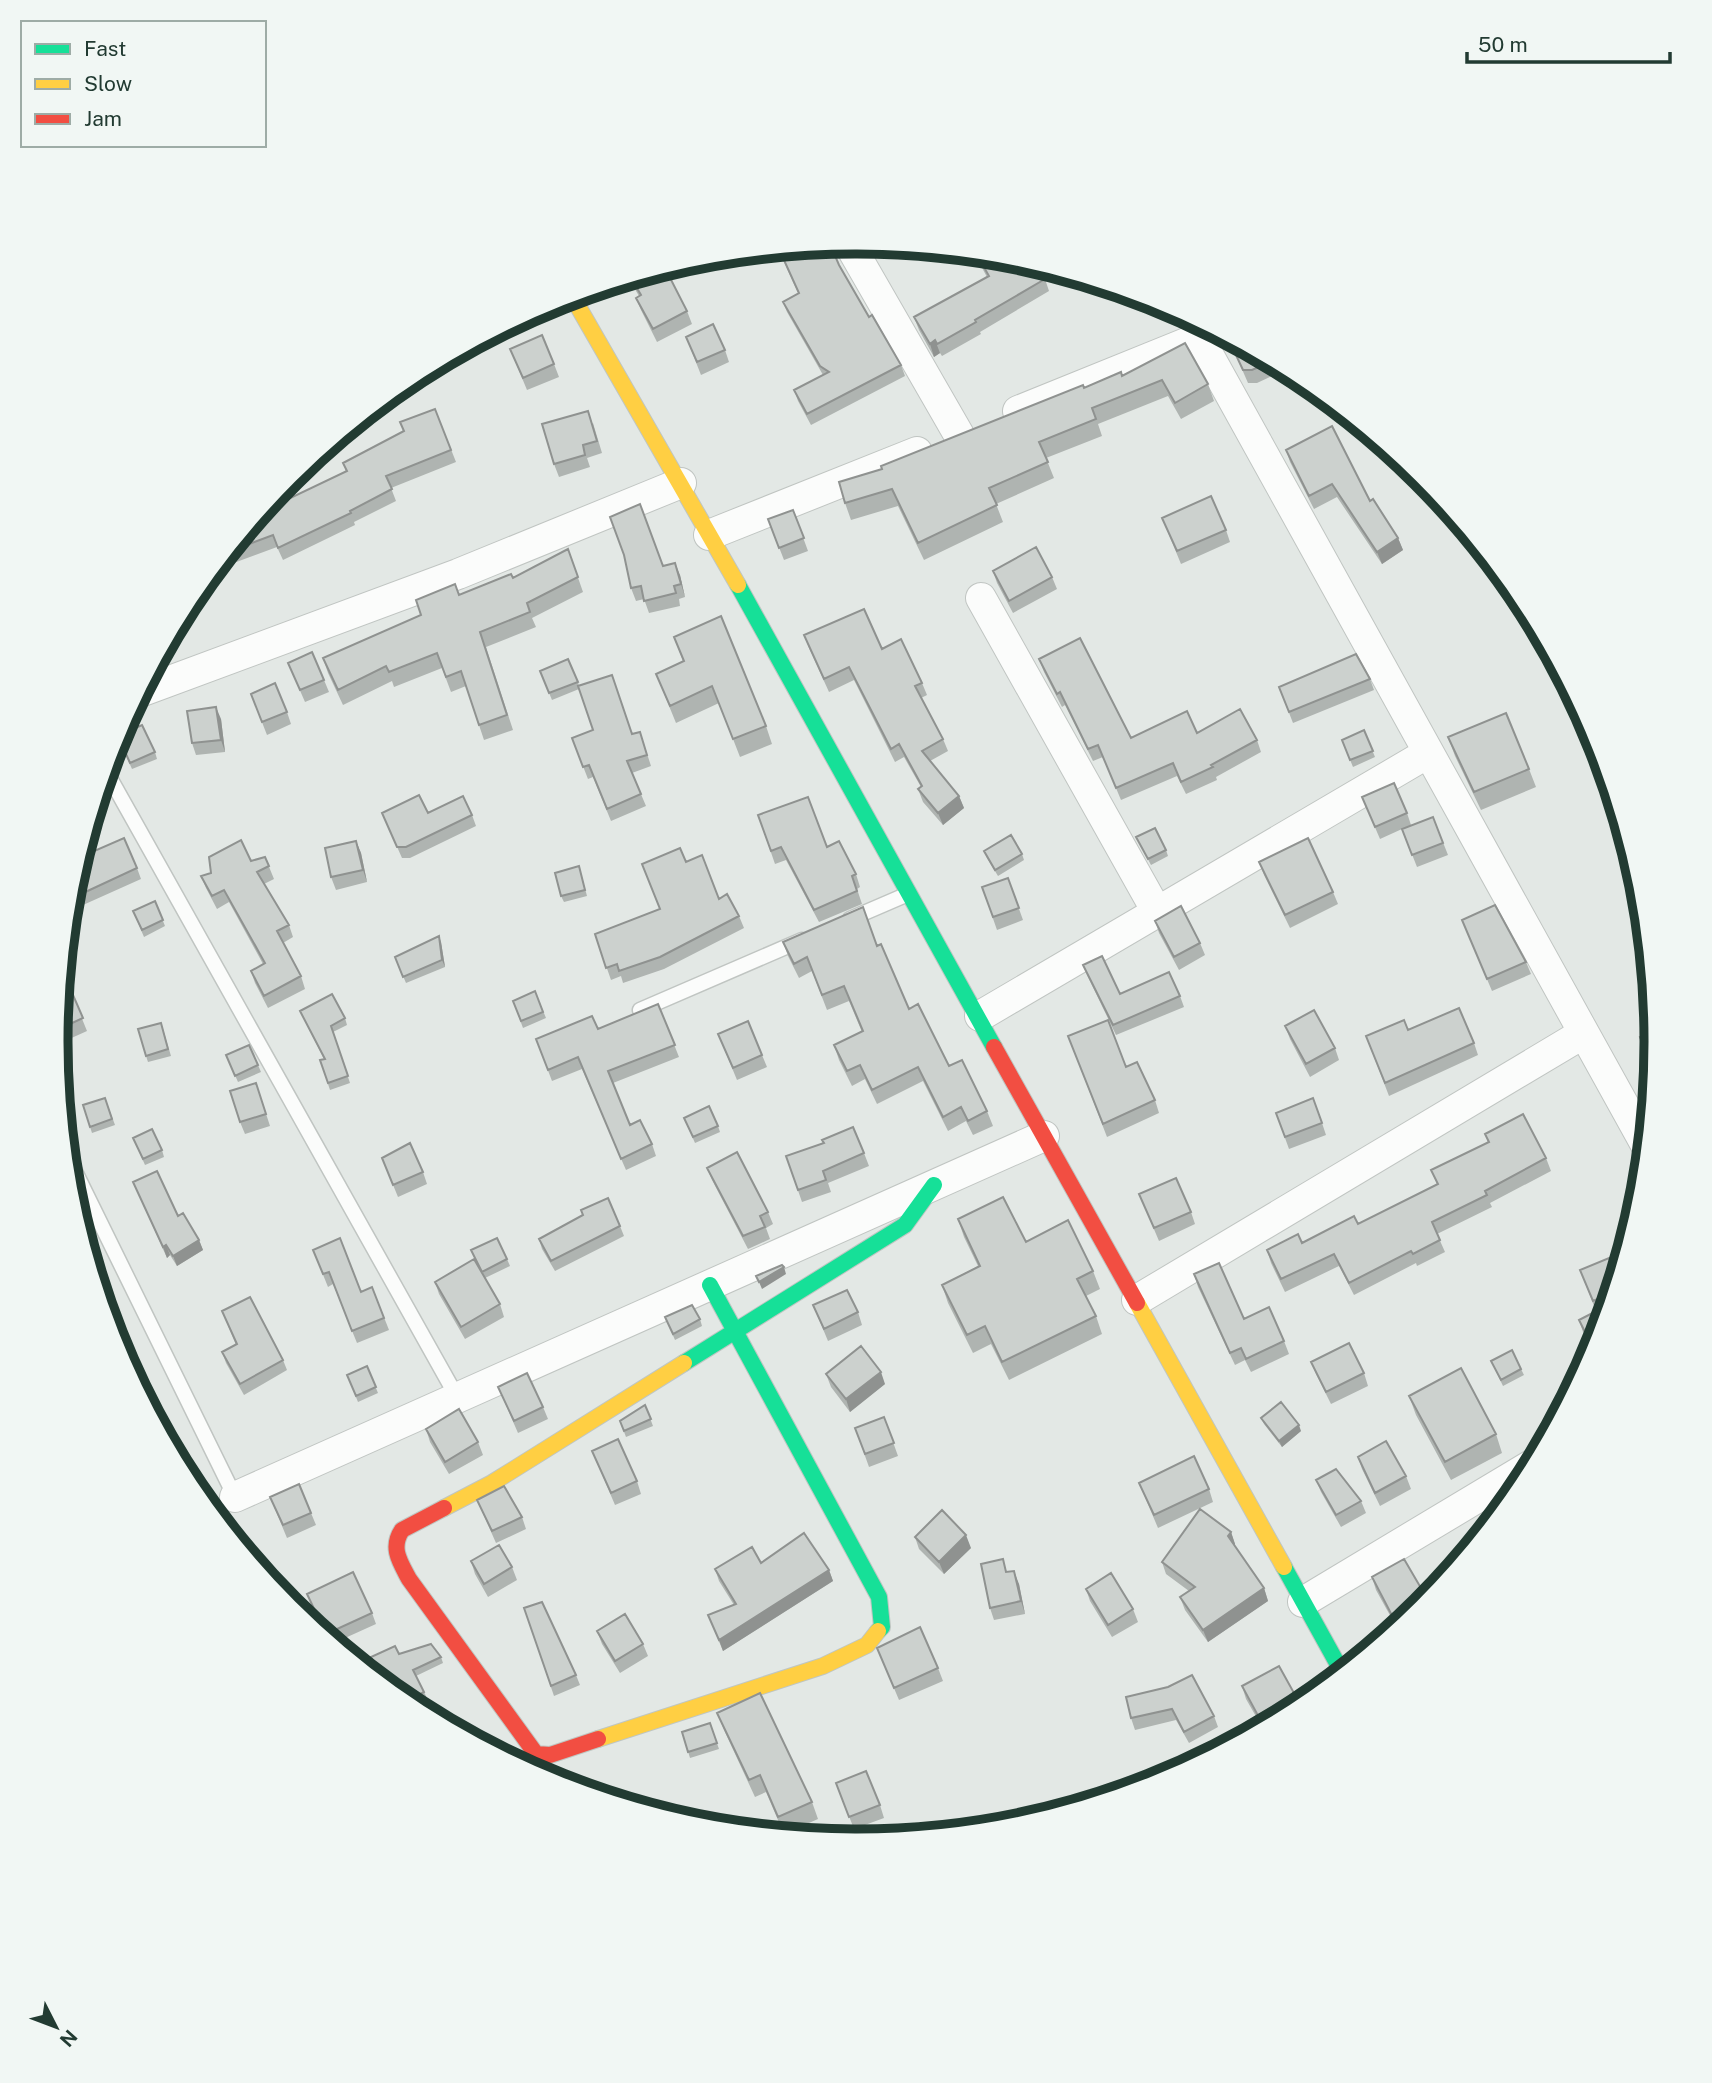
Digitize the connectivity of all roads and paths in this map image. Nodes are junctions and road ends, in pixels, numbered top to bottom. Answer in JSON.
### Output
{"nodes":[{"id":1,"x":857,"y":254,"type":"edge"},
{"id":2,"x":578,"y":306,"type":"edge"},
{"id":3,"x":1206,"y":336,"type":"edge"},
{"id":4,"x":1210,"y":338,"type":"edge"},
{"id":5,"x":980,"y":426,"type":"junction"},
{"id":6,"x":681,"y":483,"type":"junction"},
{"id":7,"x":709,"y":536,"type":"junction"},
{"id":8,"x":981,"y":598,"type":"dead end"},
{"id":9,"x":152,"y":688,"type":"edge"},
{"id":10,"x":1429,"y":753,"type":"junction"},
{"id":11,"x":112,"y":782,"type":"edge"},
{"id":12,"x":910,"y":893,"type":"junction"},
{"id":13,"x":1156,"y":910,"type":"junction"},
{"id":14,"x":640,"y":1010,"type":"edge"},
{"id":15,"x":979,"y":1016,"type":"junction"},
{"id":16,"x":1584,"y":1033,"type":"junction"},
{"id":17,"x":1638,"y":1131,"type":"edge"},
{"id":18,"x":1044,"y":1136,"type":"junction"},
{"id":19,"x":81,"y":1184,"type":"edge"},
{"id":20,"x":934,"y":1185,"type":"junction"},
{"id":21,"x":710,"y":1285,"type":"junction"},
{"id":22,"x":1137,"y":1300,"type":"junction"},
{"id":23,"x":735,"y":1331,"type":"junction"},
{"id":24,"x":457,"y":1397,"type":"junction"},
{"id":25,"x":1513,"y":1476,"type":"edge"},
{"id":26,"x":235,"y":1497,"type":"joint"},
{"id":27,"x":1303,"y":1602,"type":"junction"},
{"id":28,"x":1338,"y":1665,"type":"edge"}],
"edges":[{"from":1,"to":5,"type":"street"},
{"from":2,"to":6,"type":"street"},
{"from":3,"to":5,"type":"street"},
{"from":4,"to":10,"type":"street"},
{"from":5,"to":7,"type":"street"},
{"from":6,"to":7,"type":"street"},
{"from":6,"to":9,"type":"street"},
{"from":7,"to":12,"type":"street"},
{"from":8,"to":13,"type":"street"},
{"from":10,"to":13,"type":"street"},
{"from":10,"to":16,"type":"street"},
{"from":11,"to":24,"type":"lane"},
{"from":12,"to":14,"type":"lane"},
{"from":12,"to":15,"type":"street"},
{"from":13,"to":15,"type":"street"},
{"from":15,"to":18,"type":"street"},
{"from":16,"to":17,"type":"street"},
{"from":16,"to":22,"type":"street"},
{"from":18,"to":20,"type":"street"},
{"from":18,"to":22,"type":"street"},
{"from":19,"to":26,"type":"lane"},
{"from":20,"to":21,"type":"street"},
{"from":20,"to":23,"type":"street"},
{"from":21,"to":23,"type":"street"},
{"from":21,"to":24,"type":"street"},
{"from":22,"to":27,"type":"street"},
{"from":23,"to":23,"type":"street"},
{"from":24,"to":26,"type":"street"},
{"from":25,"to":27,"type":"street"},
{"from":27,"to":28,"type":"street"}]}
